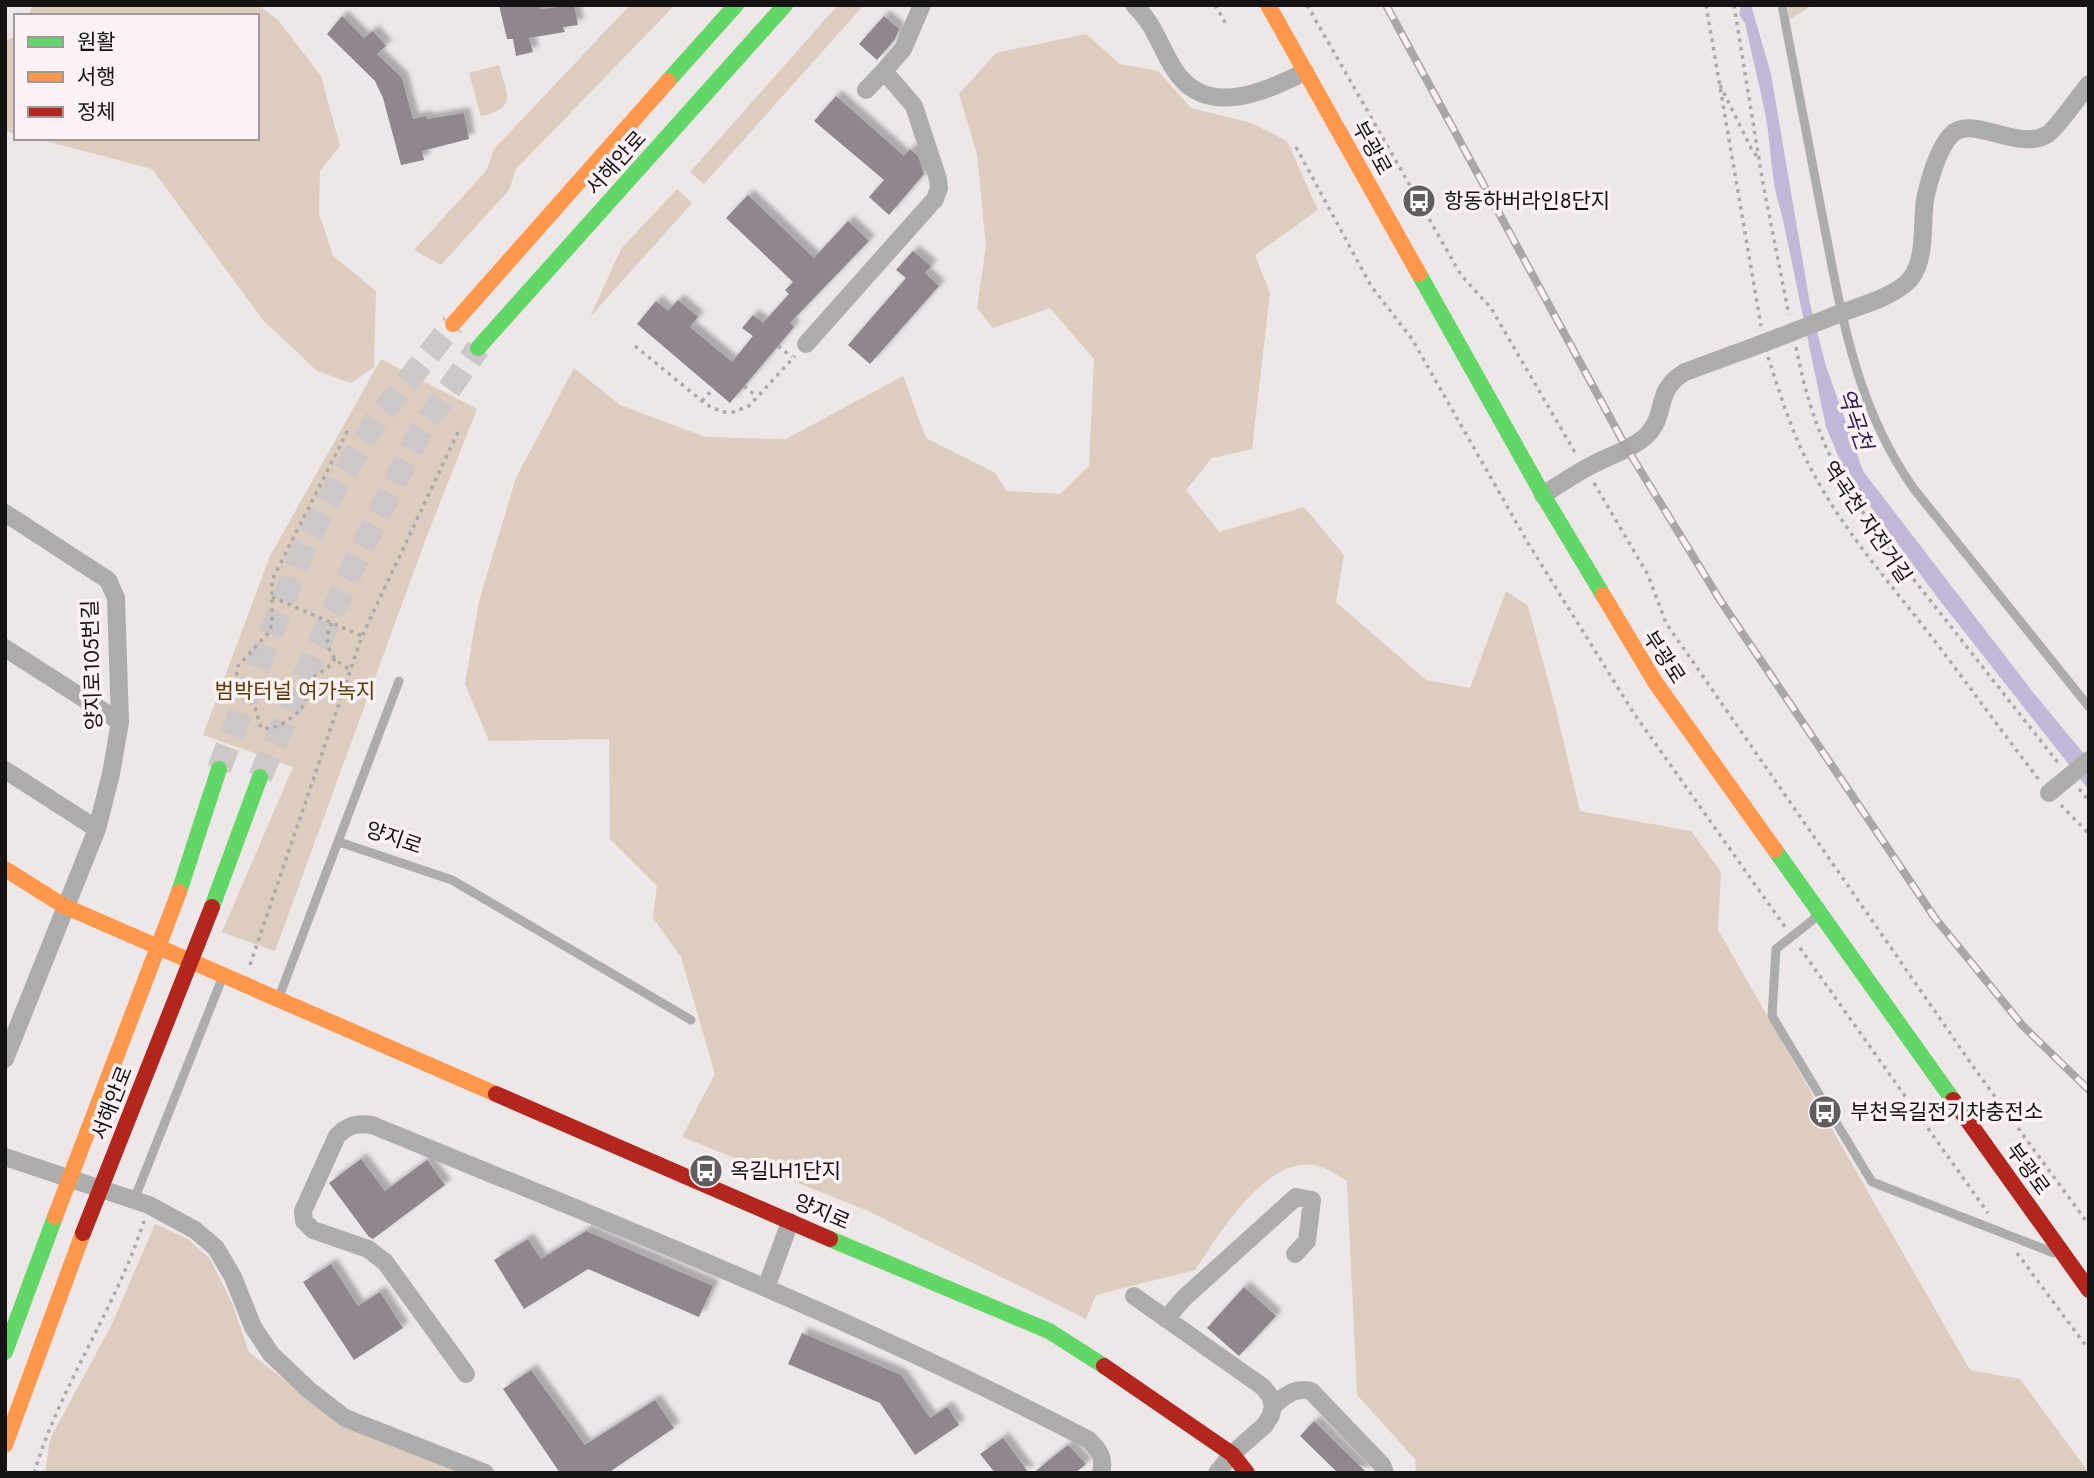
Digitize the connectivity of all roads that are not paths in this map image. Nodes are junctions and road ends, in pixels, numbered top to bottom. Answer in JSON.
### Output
{"nodes":[{"id":1,"x":785,"y":5,"type":"edge"},
{"id":2,"x":922,"y":5,"type":"edge"},
{"id":3,"x":1134,"y":5,"type":"edge"},
{"id":4,"x":1268,"y":5,"type":"edge"},
{"id":5,"x":1782,"y":5,"type":"edge"},
{"id":6,"x":735,"y":6,"type":"edge"},
{"id":7,"x":884,"y":71,"type":"junction"},
{"id":8,"x":1306,"y":72,"type":"junction"},
{"id":9,"x":2089,"y":85,"type":"edge"},
{"id":10,"x":866,"y":90,"type":"dead end"},
{"id":11,"x":1841,"y":313,"type":"junction"},
{"id":12,"x":453,"y":324,"type":"tunnel mouth"},
{"id":13,"x":806,"y":344,"type":"road end"},
{"id":14,"x":478,"y":348,"type":"tunnel mouth"},
{"id":15,"x":1543,"y":495,"type":"junction"},
{"id":16,"x":5,"y":513,"type":"edge"},
{"id":17,"x":5,"y":648,"type":"edge"},
{"id":18,"x":399,"y":681,"type":"dead end"},
{"id":19,"x":2089,"y":707,"type":"edge"},
{"id":20,"x":120,"y":722,"type":"junction"},
{"id":21,"x":2089,"y":760,"type":"edge"},
{"id":22,"x":219,"y":769,"type":"tunnel mouth"},
{"id":23,"x":5,"y":770,"type":"edge"},
{"id":24,"x":260,"y":776,"type":"tunnel mouth"},
{"id":25,"x":2049,"y":793,"type":"road end"},
{"id":26,"x":97,"y":828,"type":"junction"},
{"id":27,"x":339,"y":842,"type":"junction"},
{"id":28,"x":5,"y":869,"type":"edge"},
{"id":29,"x":64,"y":906,"type":"junction"},
{"id":30,"x":1820,"y":914,"type":"junction"},
{"id":31,"x":223,"y":974,"type":"junction"},
{"id":32,"x":279,"y":998,"type":"junction"},
{"id":33,"x":691,"y":1020,"type":"dead end"},
{"id":34,"x":5,"y":1059,"type":"edge"},
{"id":35,"x":5,"y":1157,"type":"edge"},
{"id":36,"x":142,"y":1203,"type":"junction"},
{"id":37,"x":790,"y":1222,"type":"junction"},
{"id":38,"x":1294,"y":1254,"type":"dead end"},
{"id":39,"x":2065,"y":1257,"type":"junction"},
{"id":40,"x":766,"y":1288,"type":"junction"},
{"id":41,"x":2089,"y":1290,"type":"edge"},
{"id":42,"x":1134,"y":1296,"type":"dead end"},
{"id":43,"x":1166,"y":1319,"type":"junction"},
{"id":44,"x":5,"y":1352,"type":"edge"},
{"id":45,"x":466,"y":1374,"type":"dead end"},
{"id":46,"x":1273,"y":1406,"type":"junction"},
{"id":47,"x":5,"y":1445,"type":"edge"},
{"id":48,"x":1232,"y":1454,"type":"junction"},
{"id":49,"x":485,"y":1473,"type":"edge"},
{"id":50,"x":1101,"y":1473,"type":"edge"},
{"id":51,"x":1217,"y":1473,"type":"edge"},
{"id":52,"x":1247,"y":1473,"type":"edge"},
{"id":53,"x":1385,"y":1473,"type":"edge"}],
"edges":[{"from":1,"to":14,"type":"main road","name":"서해안로"},
{"from":2,"to":7,"type":"street"},
{"from":3,"to":8,"type":"street"},
{"from":4,"to":8,"type":"main road","name":"부광로"},
{"from":5,"to":11,"type":"lane"},
{"from":6,"to":12,"type":"main road","name":"서해안로"},
{"from":7,"to":10,"type":"street"},
{"from":7,"to":13,"type":"street"},
{"from":8,"to":15,"type":"main road","name":"부광로"},
{"from":9,"to":11,"type":"street"},
{"from":11,"to":15,"type":"street","bridge":true},
{"from":11,"to":19,"type":"lane"},
{"from":15,"to":30,"type":"main road","name":"부광로"},
{"from":16,"to":20,"type":"street","name":"양지로105번길"},
{"from":17,"to":20,"type":"street"},
{"from":18,"to":27,"type":"lane"},
{"from":20,"to":26,"type":"street","name":"양지로105번길"},
{"from":21,"to":25,"type":"street","bridge":true},
{"from":22,"to":44,"type":"main road","name":"서해안로","bridge":true},
{"from":23,"to":26,"type":"street"},
{"from":24,"to":47,"type":"main road","name":"서해안로","bridge":true},
{"from":26,"to":29,"type":"street","name":"양지로105번길"},
{"from":27,"to":32,"type":"lane","name":"양지로"},
{"from":27,"to":33,"type":"lane","name":"양지로"},
{"from":28,"to":29,"type":"main road","name":"양지로"},
{"from":29,"to":31,"type":"main road","name":"양지로"},
{"from":29,"to":34,"type":"street","name":"양지로105번길"},
{"from":30,"to":39,"type":"main road","name":"부광로"},
{"from":30,"to":39,"type":"lane"},
{"from":31,"to":32,"type":"main road","name":"양지로"},
{"from":31,"to":36,"type":"lane"},
{"from":32,"to":37,"type":"main road","name":"양지로"},
{"from":35,"to":36,"type":"street"},
{"from":36,"to":49,"type":"street"},
{"from":37,"to":40,"type":"street"},
{"from":37,"to":48,"type":"main road","name":"양지로"},
{"from":38,"to":43,"type":"street"},
{"from":39,"to":41,"type":"main road","name":"부광로"},
{"from":40,"to":45,"type":"street"},
{"from":40,"to":50,"type":"street"},
{"from":42,"to":43,"type":"street"},
{"from":43,"to":46,"type":"street"},
{"from":46,"to":48,"type":"street"},
{"from":46,"to":53,"type":"street"},
{"from":48,"to":51,"type":"street"},
{"from":48,"to":52,"type":"main road","name":"양지로"}]}
